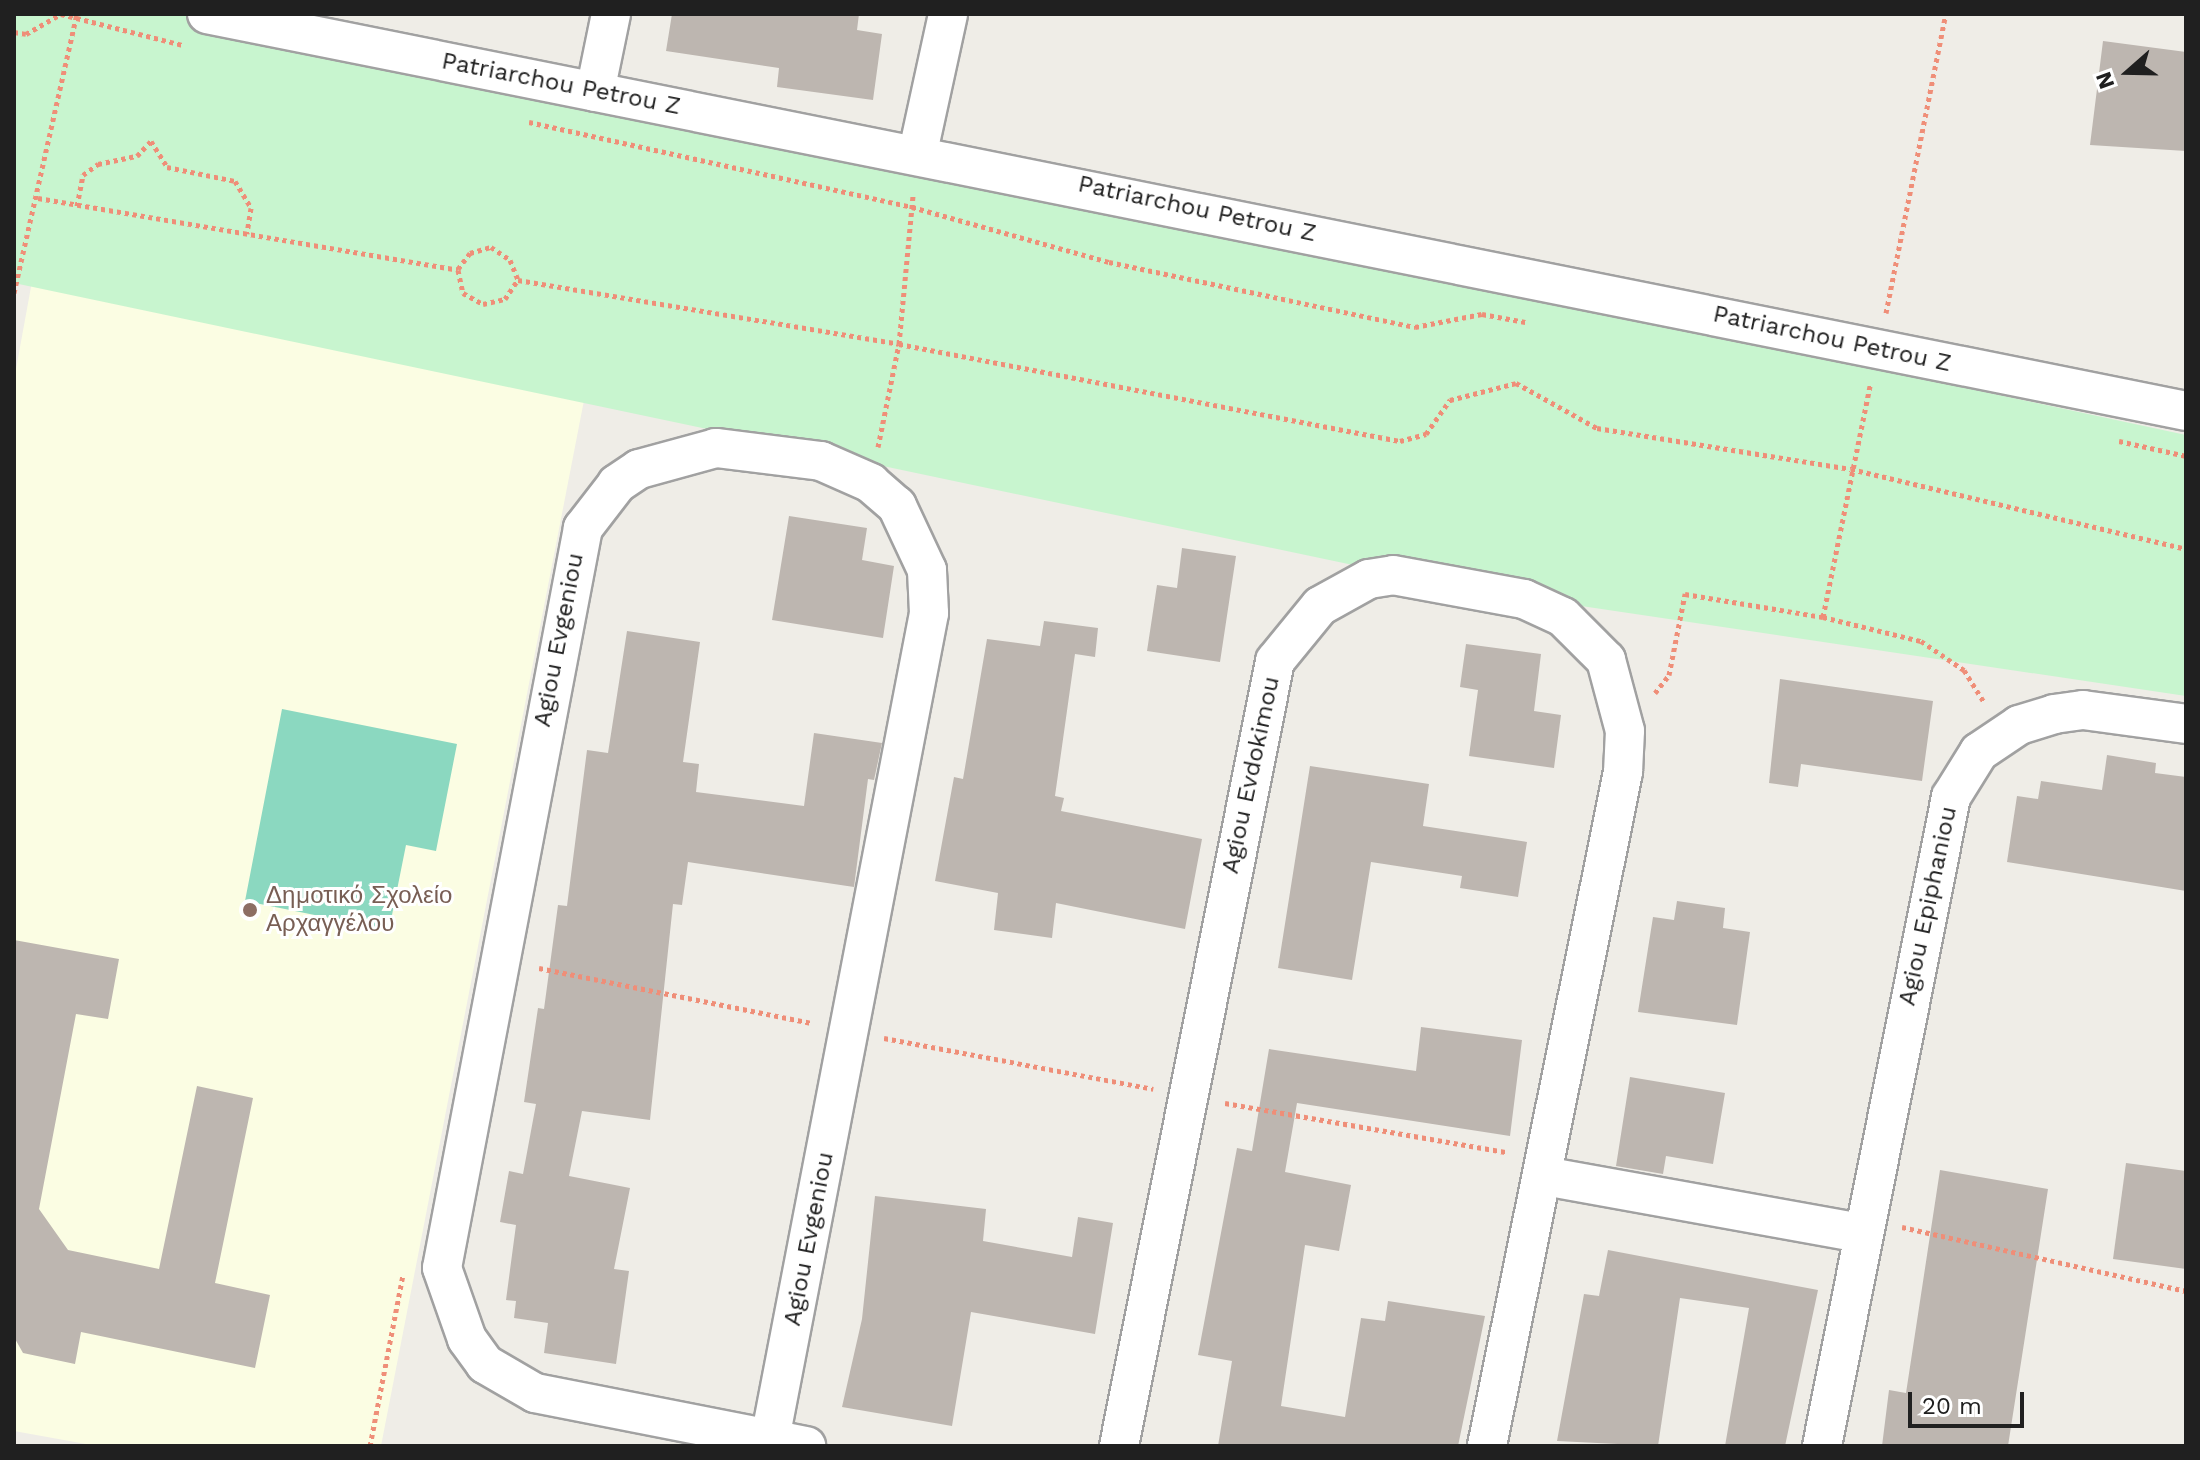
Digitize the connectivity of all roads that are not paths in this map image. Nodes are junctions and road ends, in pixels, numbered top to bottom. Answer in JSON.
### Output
{"nodes":[{"id":1,"x":611,"y":14,"type":"edge"},
{"id":2,"x":948,"y":14,"type":"edge"},
{"id":3,"x":202,"y":31,"type":"edge"},
{"id":4,"x":595,"y":92,"type":"junction"},
{"id":5,"x":918,"y":152,"type":"junction"},
{"id":6,"x":2186,"y":411,"type":"edge"},
{"id":7,"x":2186,"y":724,"type":"edge"},
{"id":8,"x":1546,"y":1167,"type":"junction"},
{"id":9,"x":1862,"y":1226,"type":"junction"},
{"id":10,"x":788,"y":1443,"type":"edge"},
{"id":11,"x":1119,"y":1446,"type":"edge"},
{"id":12,"x":1487,"y":1446,"type":"edge"},
{"id":13,"x":1822,"y":1446,"type":"edge"}],
"edges":[{"from":1,"to":4,"type":"street"},
{"from":2,"to":5,"type":"street"},
{"from":3,"to":4,"type":"street","name":"Patriarchou Petrou Z"},
{"from":4,"to":5,"type":"street","name":"Patriarchou Petrou Z"},
{"from":5,"to":6,"type":"street","name":"Patriarchou Petrou Z"},
{"from":7,"to":9,"type":"street","name":"Agiou Epiphaniou"},
{"from":8,"to":9,"type":"street"},
{"from":8,"to":11,"type":"street","name":"Agiou Evdokimou"},
{"from":8,"to":12,"type":"street","name":"Agiou Evdokimou"},
{"from":9,"to":13,"type":"street","name":"Agiou Epiphaniou"},
{"from":10,"to":10,"type":"street","name":"Agiou Evgeniou"}]}
